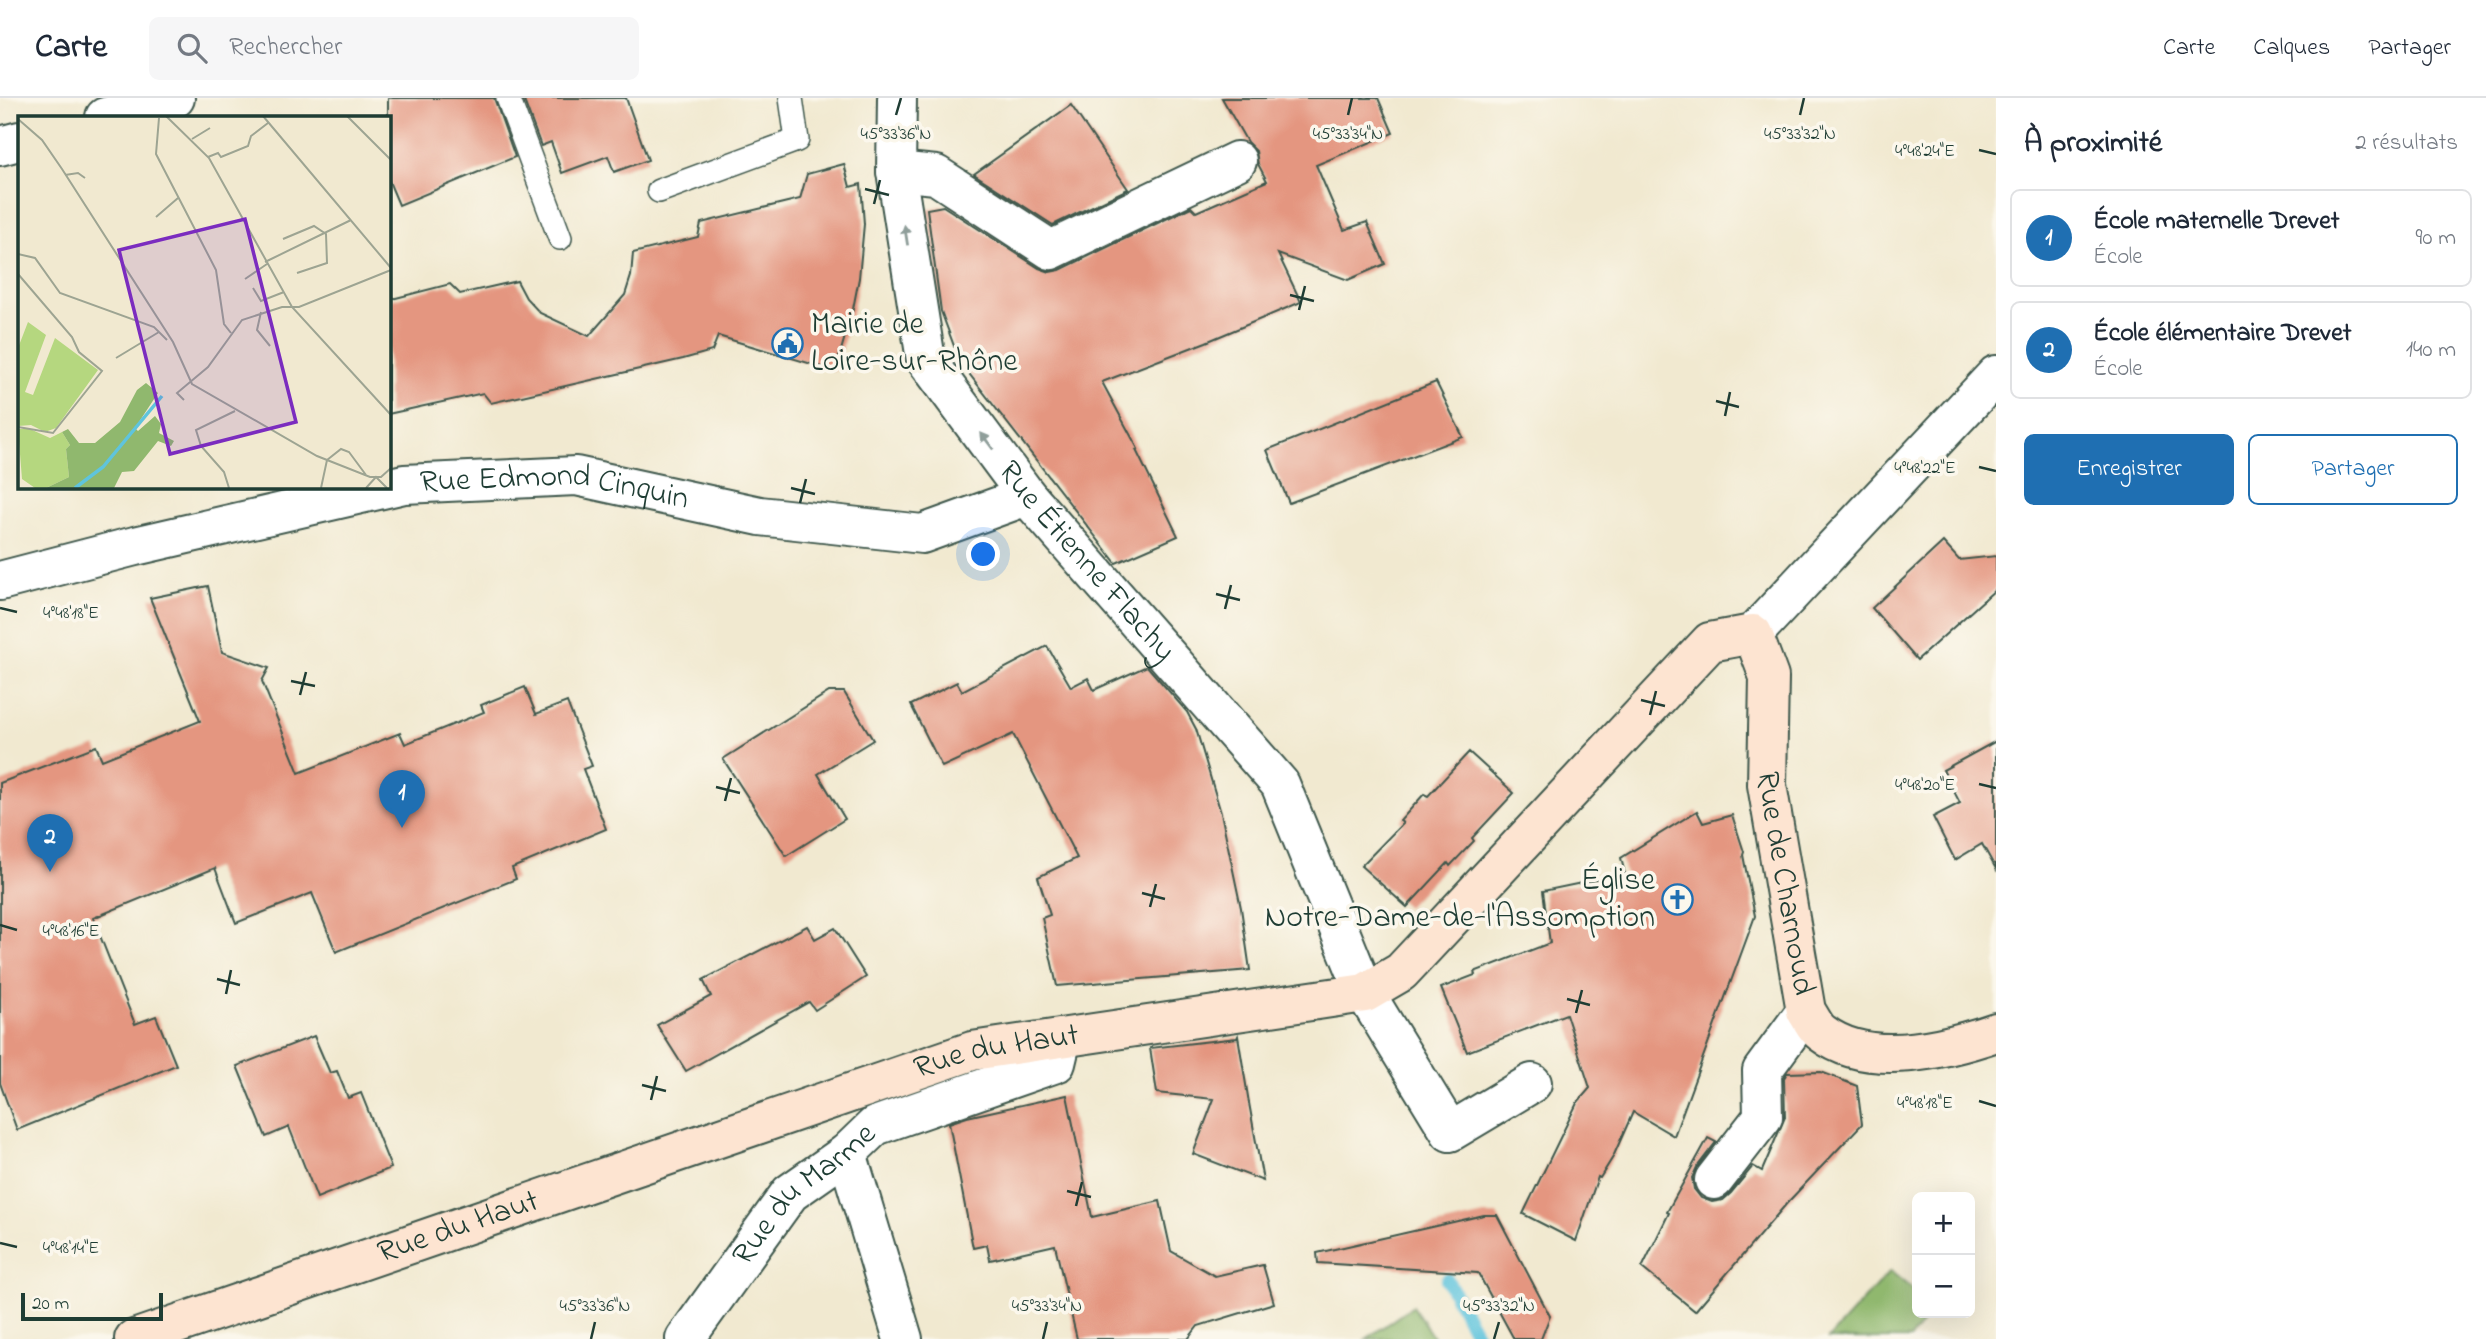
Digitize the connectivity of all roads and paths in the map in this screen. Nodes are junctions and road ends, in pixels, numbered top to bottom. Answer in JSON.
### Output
{"nodes":[{"id":1,"x":175,"y":98,"type":"edge"},
{"id":2,"x":508,"y":98,"type":"edge"},
{"id":3,"x":791,"y":98,"type":"edge"},
{"id":4,"x":897,"y":98,"type":"edge"},
{"id":5,"x":110,"y":116,"type":"edge"},
{"id":6,"x":18,"y":141,"type":"edge"},
{"id":7,"x":0,"y":146,"type":"edge"},
{"id":8,"x":1237,"y":161,"type":"dead end"},
{"id":9,"x":896,"y":171,"type":"junction"},
{"id":10,"x":659,"y":191,"type":"dead end"},
{"id":11,"x":560,"y":238,"type":"dead end"},
{"id":12,"x":1996,"y":375,"type":"edge"},
{"id":13,"x":390,"y":487,"type":"edge"},
{"id":14,"x":387,"y":488,"type":"edge"},
{"id":15,"x":1027,"y":496,"type":"junction"},
{"id":16,"x":0,"y":581,"type":"edge"},
{"id":17,"x":1753,"y":634,"type":"junction"},
{"id":18,"x":1365,"y":993,"type":"junction"},
{"id":19,"x":1806,"y":1011,"type":"junction"},
{"id":20,"x":1996,"y":1032,"type":"edge"},
{"id":21,"x":1062,"y":1038,"type":"junction"},
{"id":22,"x":1532,"y":1083,"type":"dead end"},
{"id":23,"x":847,"y":1153,"type":"junction"},
{"id":24,"x":1714,"y":1180,"type":"dead end"},
{"id":25,"x":134,"y":1339,"type":"edge"},
{"id":26,"x":685,"y":1339,"type":"edge"},
{"id":27,"x":903,"y":1339,"type":"edge"}],
"edges":[{"from":1,"to":5,"type":"street"},
{"from":2,"to":11,"type":"lane"},
{"from":3,"to":10,"type":"lane"},
{"from":4,"to":9,"type":"street","name":"Rue Étienne Flachy"},
{"from":6,"to":7,"type":"street"},
{"from":8,"to":9,"type":"street"},
{"from":15,"to":9,"type":"street","name":"Rue Étienne Flachy","one_way":true},
{"from":12,"to":17,"type":"street"},
{"from":13,"to":15,"type":"street","name":"Rue Edmond Cinquin"},
{"from":14,"to":16,"type":"street","name":"Rue Edmond Cinquin"},
{"from":15,"to":18,"type":"street","name":"Rue Étienne Flachy"},
{"from":17,"to":18,"type":"street","name":"Rue du Haut"},
{"from":17,"to":19,"type":"street","name":"Rue de Charnoud"},
{"from":18,"to":21,"type":"street","name":"Rue du Haut"},
{"from":18,"to":22,"type":"street","name":"Rue Étienne Flachy"},
{"from":19,"to":20,"type":"street","name":"Rue de Charnoud"},
{"from":19,"to":24,"type":"street"},
{"from":21,"to":23,"type":"street","name":"Rue du Marme"},
{"from":21,"to":25,"type":"street","name":"Rue du Haut"},
{"from":23,"to":26,"type":"street","name":"Rue du Marme"},
{"from":23,"to":27,"type":"street"}]}
